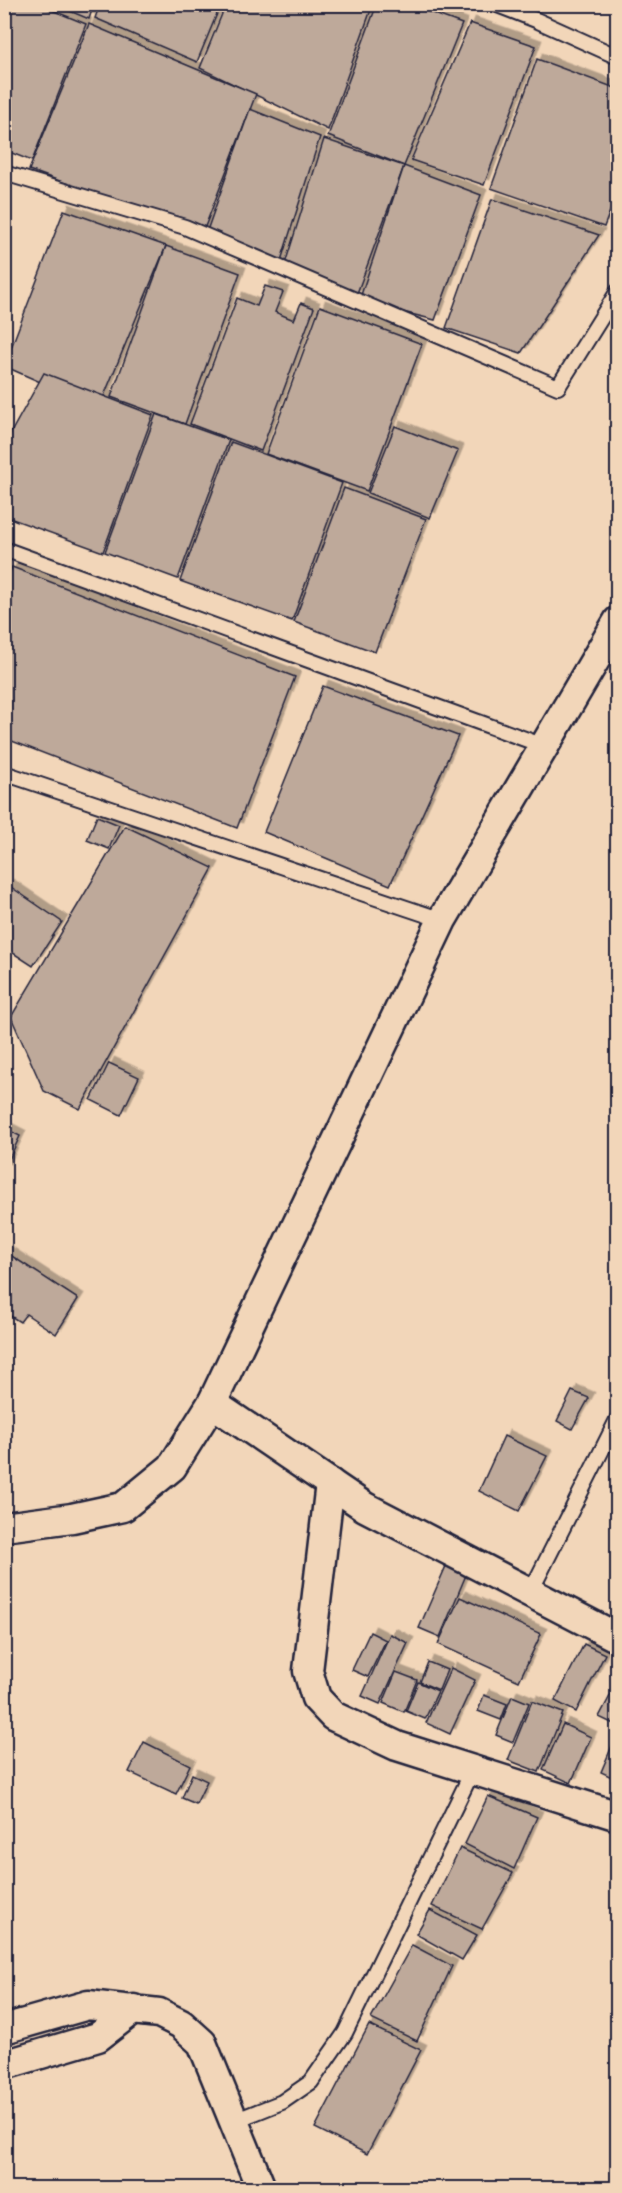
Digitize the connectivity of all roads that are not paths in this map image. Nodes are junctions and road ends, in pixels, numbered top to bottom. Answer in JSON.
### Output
{"nodes":[{"id":1,"x":495,"y":4,"type":"edge"},
{"id":2,"x":618,"y":57,"type":"edge"},
{"id":3,"x":4,"y":173,"type":"edge"},
{"id":4,"x":618,"y":291,"type":"edge"},
{"id":5,"x":4,"y":549,"type":"edge"},
{"id":6,"x":618,"y":621,"type":"edge"},
{"id":7,"x":544,"y":746,"type":"junction"},
{"id":8,"x":4,"y":773,"type":"edge"},
{"id":9,"x":442,"y":920,"type":"junction"},
{"id":10,"x":212,"y":1402,"type":"junction"},
{"id":11,"x":618,"y":1418,"type":"edge"},
{"id":12,"x":330,"y":1483,"type":"junction"},
{"id":13,"x":4,"y":1527,"type":"edge"},
{"id":14,"x":530,"y":1593,"type":"junction"},
{"id":15,"x":618,"y":1638,"type":"edge"},
{"id":16,"x":473,"y":1770,"type":"junction"},
{"id":17,"x":618,"y":1815,"type":"edge"},
{"id":18,"x":134,"y":2009,"type":"junction"},
{"id":19,"x":4,"y":2029,"type":"edge"},
{"id":20,"x":4,"y":2065,"type":"edge"},
{"id":21,"x":234,"y":2121,"type":"junction"},
{"id":22,"x":261,"y":2188,"type":"edge"}],
"edges":[{"from":1,"to":2,"type":"lane"},
{"from":3,"to":4,"type":"lane"},
{"from":5,"to":7,"type":"lane"},
{"from":6,"to":7,"type":"street"},
{"from":7,"to":9,"type":"street"},
{"from":8,"to":9,"type":"lane"},
{"from":9,"to":10,"type":"street"},
{"from":10,"to":12,"type":"street"},
{"from":10,"to":13,"type":"street"},
{"from":11,"to":14,"type":"lane"},
{"from":12,"to":14,"type":"street"},
{"from":12,"to":16,"type":"street"},
{"from":14,"to":15,"type":"street"},
{"from":16,"to":17,"type":"street"},
{"from":16,"to":21,"type":"lane"},
{"from":18,"to":19,"type":"street"},
{"from":18,"to":20,"type":"street"},
{"from":18,"to":21,"type":"street"},
{"from":21,"to":22,"type":"street"}]}
